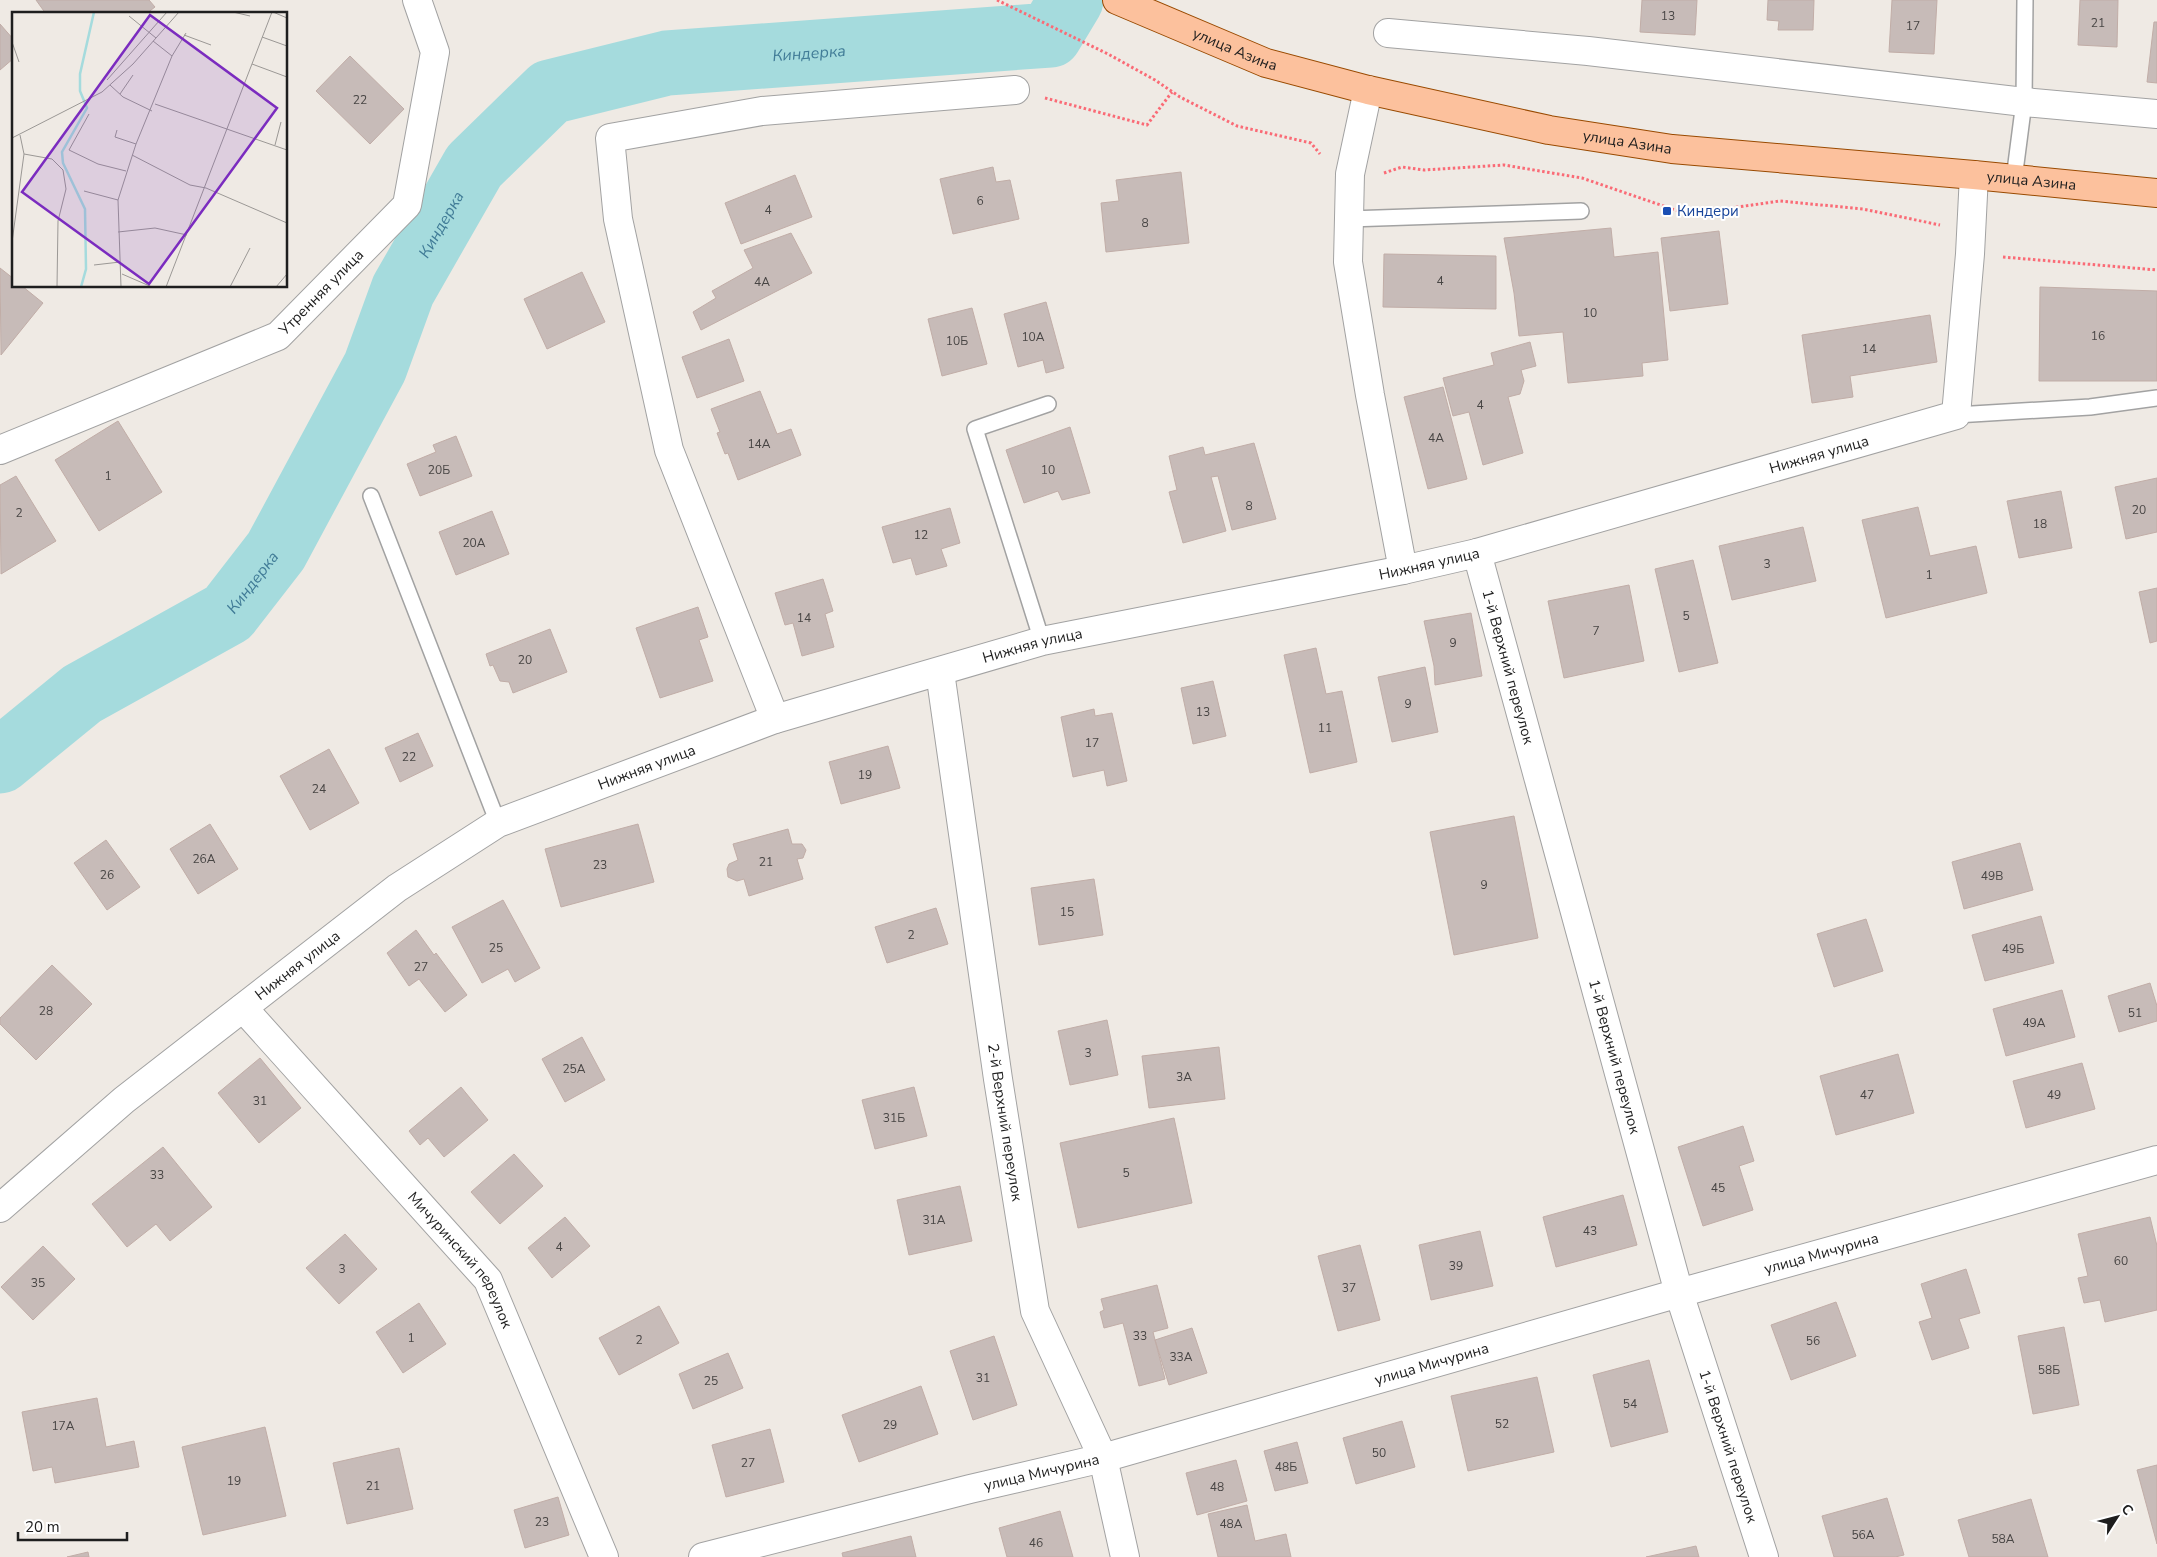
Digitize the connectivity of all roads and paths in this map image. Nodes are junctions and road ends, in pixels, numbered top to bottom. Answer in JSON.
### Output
{"nodes":[{"id":1,"x":417,"y":0,"type":"edge"},
{"id":2,"x":997,"y":0,"type":"edge"},
{"id":3,"x":1117,"y":0,"type":"edge"},
{"id":4,"x":2025,"y":0,"type":"edge"},
{"id":5,"x":1388,"y":33,"type":"dead end"},
{"id":6,"x":1016,"y":90,"type":"joint"},
{"id":7,"x":1368,"y":90,"type":"junction"},
{"id":8,"x":1172,"y":92,"type":"junction"},
{"id":9,"x":2024,"y":102,"type":"junction"},
{"id":10,"x":2157,"y":114,"type":"edge"},
{"id":11,"x":1351,"y":169,"type":"junction"},
{"id":12,"x":1974,"y":175,"type":"junction"},
{"id":13,"x":2014,"y":179,"type":"junction"},
{"id":14,"x":2157,"y":193,"type":"edge"},
{"id":15,"x":1581,"y":211,"type":"dead end"},
{"id":16,"x":1349,"y":219,"type":"junction"},
{"id":17,"x":1970,"y":254,"type":"junction"},
{"id":18,"x":2157,"y":270,"type":"edge"},
{"id":19,"x":2157,"y":398,"type":"edge"},
{"id":20,"x":1048,"y":404,"type":"dead end"},
{"id":21,"x":1956,"y":415,"type":"junction"},
{"id":22,"x":0,"y":450,"type":"edge"},
{"id":23,"x":371,"y":496,"type":"dead end"},
{"id":24,"x":1477,"y":553,"type":"junction"},
{"id":25,"x":1403,"y":570,"type":"junction"},
{"id":26,"x":1042,"y":641,"type":"junction"},
{"id":27,"x":940,"y":672,"type":"junction"},
{"id":28,"x":775,"y":719,"type":"junction"},
{"id":29,"x":498,"y":822,"type":"junction"},
{"id":30,"x":243,"y":1008,"type":"junction"},
{"id":31,"x":2157,"y":1160,"type":"edge"},
{"id":32,"x":2,"y":1202,"type":"edge"},
{"id":33,"x":1679,"y":1293,"type":"junction"},
{"id":34,"x":1103,"y":1458,"type":"junction"},
{"id":35,"x":604,"y":1557,"type":"edge"},
{"id":36,"x":703,"y":1557,"type":"edge"},
{"id":37,"x":1125,"y":1557,"type":"edge"},
{"id":38,"x":1764,"y":1557,"type":"edge"}],
"edges":[{"from":1,"to":22,"type":"street","name":"Утренняя улица"},
{"from":2,"to":8,"type":"path"},
{"from":3,"to":7,"type":"main road","name":"улица Азина"},
{"from":4,"to":9,"type":"lane"},
{"from":5,"to":9,"type":"street"},
{"from":6,"to":8,"type":"path"},
{"from":6,"to":28,"type":"street"},
{"from":7,"to":11,"type":"street"},
{"from":7,"to":12,"type":"main road","name":"улица Азина"},
{"from":8,"to":11,"type":"path"},
{"from":9,"to":10,"type":"street"},
{"from":9,"to":13,"type":"lane"},
{"from":11,"to":16,"type":"street"},
{"from":11,"to":17,"type":"path"},
{"from":12,"to":13,"type":"main road","name":"улица Азина"},
{"from":12,"to":17,"type":"street"},
{"from":13,"to":14,"type":"main road","name":"улица Азина"},
{"from":15,"to":16,"type":"lane"},
{"from":16,"to":25,"type":"street"},
{"from":17,"to":18,"type":"path"},
{"from":17,"to":21,"type":"street"},
{"from":19,"to":21,"type":"lane"},
{"from":20,"to":26,"type":"lane"},
{"from":21,"to":24,"type":"street","name":"Нижняя улица"},
{"from":23,"to":29,"type":"lane"},
{"from":24,"to":25,"type":"street","name":"Нижняя улица"},
{"from":24,"to":33,"type":"street","name":"1-й Верхний переулок"},
{"from":25,"to":26,"type":"street","name":"Нижняя улица"},
{"from":26,"to":27,"type":"street","name":"Нижняя улица"},
{"from":27,"to":28,"type":"street","name":"Нижняя улица"},
{"from":27,"to":34,"type":"street","name":"2-й Верхний переулок"},
{"from":28,"to":29,"type":"street","name":"Нижняя улица"},
{"from":29,"to":30,"type":"street","name":"Нижняя улица"},
{"from":30,"to":32,"type":"street","name":"Нижняя улица"},
{"from":30,"to":35,"type":"street","name":"Мичуринский переулок"},
{"from":31,"to":33,"type":"street","name":"улица Мичурина"},
{"from":33,"to":34,"type":"street","name":"улица Мичурина"},
{"from":33,"to":38,"type":"street","name":"1-й Верхний переулок"},
{"from":34,"to":36,"type":"street","name":"улица Мичурина"},
{"from":34,"to":37,"type":"street","name":"2-й Верхний переулок"}]}
